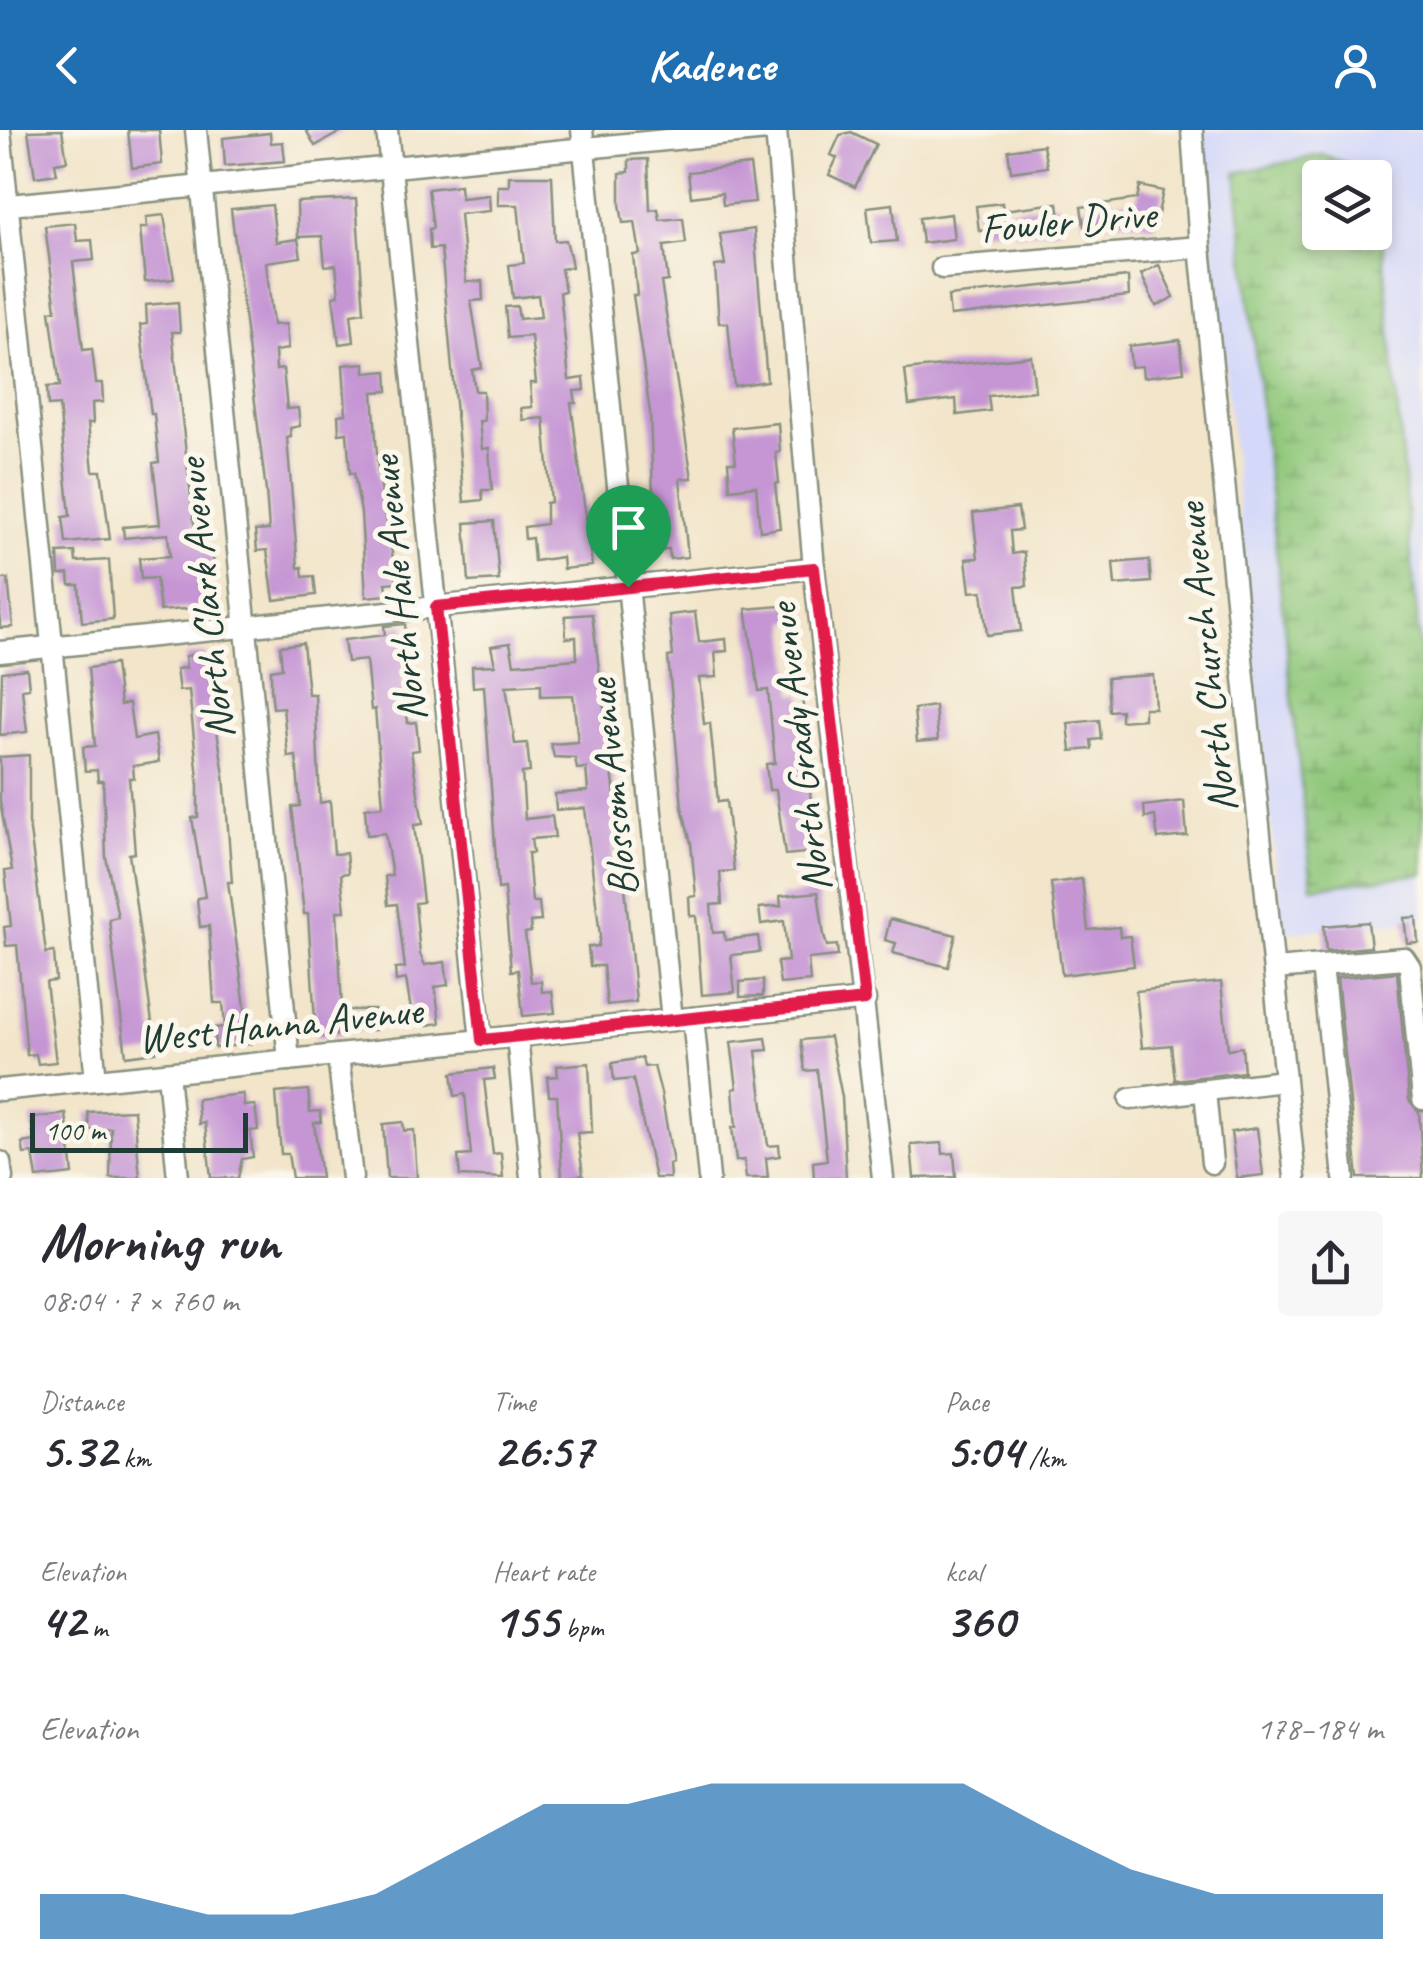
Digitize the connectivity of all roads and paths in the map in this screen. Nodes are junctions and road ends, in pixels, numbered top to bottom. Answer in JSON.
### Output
{"nodes":[{"id":1,"x":0,"y":130,"type":"edge"},
{"id":2,"x":196,"y":130,"type":"edge"},
{"id":3,"x":387,"y":130,"type":"edge"},
{"id":4,"x":767,"y":130,"type":"edge"},
{"id":5,"x":776,"y":130,"type":"edge"},
{"id":6,"x":1192,"y":130,"type":"edge"},
{"id":7,"x":583,"y":139,"type":"edge"},
{"id":8,"x":390,"y":166,"type":"junction"},
{"id":9,"x":201,"y":186,"type":"junction"},
{"id":10,"x":4,"y":205,"type":"edge"},
{"id":11,"x":1200,"y":247,"type":"junction"},
{"id":12,"x":942,"y":268,"type":"dead end"},
{"id":13,"x":814,"y":568,"type":"junction"},
{"id":14,"x":628,"y":587,"type":"junction"},
{"id":15,"x":436,"y":607,"type":"junction"},
{"id":16,"x":244,"y":627,"type":"junction"},
{"id":17,"x":51,"y":646,"type":"junction"},
{"id":18,"x":0,"y":652,"type":"edge"},
{"id":19,"x":1322,"y":964,"type":"junction"},
{"id":20,"x":1275,"y":969,"type":"junction"},
{"id":21,"x":865,"y":1000,"type":"junction"},
{"id":22,"x":682,"y":1019,"type":"junction"},
{"id":23,"x":517,"y":1036,"type":"junction"},
{"id":24,"x":482,"y":1040,"type":"junction"},
{"id":25,"x":338,"y":1055,"type":"junction"},
{"id":26,"x":289,"y":1060,"type":"junction"},
{"id":27,"x":168,"y":1073,"type":"junction"},
{"id":28,"x":96,"y":1080,"type":"junction"},
{"id":29,"x":1284,"y":1081,"type":"junction"},
{"id":30,"x":0,"y":1090,"type":"edge"},
{"id":31,"x":1205,"y":1091,"type":"junction"},
{"id":32,"x":1130,"y":1098,"type":"dead end"},
{"id":33,"x":1423,"y":1099,"type":"edge"},
{"id":34,"x":0,"y":1162,"type":"edge"},
{"id":35,"x":1212,"y":1163,"type":"dead end"},
{"id":36,"x":2,"y":1178,"type":"edge"},
{"id":37,"x":178,"y":1178,"type":"edge"},
{"id":38,"x":352,"y":1178,"type":"edge"},
{"id":39,"x":531,"y":1178,"type":"edge"},
{"id":40,"x":709,"y":1178,"type":"edge"},
{"id":41,"x":883,"y":1178,"type":"edge"},
{"id":42,"x":1295,"y":1178,"type":"edge"},
{"id":43,"x":1344,"y":1178,"type":"edge"}],
"edges":[{"from":1,"to":10,"type":"street"},
{"from":2,"to":9,"type":"street","name":"North Clark Avenue"},
{"from":3,"to":8,"type":"street","name":"North Hale Avenue"},
{"from":4,"to":7,"type":"street"},
{"from":5,"to":13,"type":"street","name":"North Grady Avenue"},
{"from":6,"to":11,"type":"street","name":"North Church Avenue"},
{"from":7,"to":8,"type":"street"},
{"from":7,"to":14,"type":"street","name":"Blossom Avenue"},
{"from":8,"to":9,"type":"street"},
{"from":8,"to":15,"type":"street","name":"North Hale Avenue"},
{"from":9,"to":10,"type":"street"},
{"from":9,"to":16,"type":"street","name":"North Clark Avenue"},
{"from":10,"to":17,"type":"street"},
{"from":11,"to":12,"type":"street","name":"Fowler Drive"},
{"from":11,"to":20,"type":"street","name":"North Church Avenue"},
{"from":13,"to":14,"type":"street"},
{"from":13,"to":21,"type":"street","name":"North Grady Avenue"},
{"from":14,"to":15,"type":"street"},
{"from":14,"to":22,"type":"street","name":"Blossom Avenue"},
{"from":15,"to":16,"type":"street"},
{"from":15,"to":24,"type":"street","name":"North Hale Avenue"},
{"from":16,"to":17,"type":"street"},
{"from":16,"to":26,"type":"street","name":"North Clark Avenue"},
{"from":17,"to":18,"type":"street"},
{"from":17,"to":28,"type":"street"},
{"from":19,"to":20,"type":"street"},
{"from":19,"to":33,"type":"street"},
{"from":19,"to":43,"type":"street"},
{"from":20,"to":29,"type":"street","name":"North Church Avenue"},
{"from":21,"to":22,"type":"street","name":"West Hanna Avenue"},
{"from":21,"to":41,"type":"street","name":"North Grady Avenue"},
{"from":22,"to":23,"type":"street","name":"West Hanna Avenue"},
{"from":22,"to":40,"type":"street","name":"Blossom Avenue"},
{"from":23,"to":24,"type":"street","name":"West Hanna Avenue"},
{"from":23,"to":39,"type":"street"},
{"from":24,"to":25,"type":"street","name":"West Hanna Avenue"},
{"from":25,"to":26,"type":"street","name":"West Hanna Avenue"},
{"from":25,"to":38,"type":"street"},
{"from":26,"to":27,"type":"street","name":"West Hanna Avenue"},
{"from":27,"to":28,"type":"street","name":"West Hanna Avenue"},
{"from":27,"to":37,"type":"street"},
{"from":28,"to":30,"type":"street","name":"West Hanna Avenue"},
{"from":29,"to":31,"type":"street"},
{"from":29,"to":42,"type":"street","name":"North Church Avenue"},
{"from":31,"to":32,"type":"street"},
{"from":31,"to":35,"type":"street"},
{"from":34,"to":36,"type":"street"}]}
